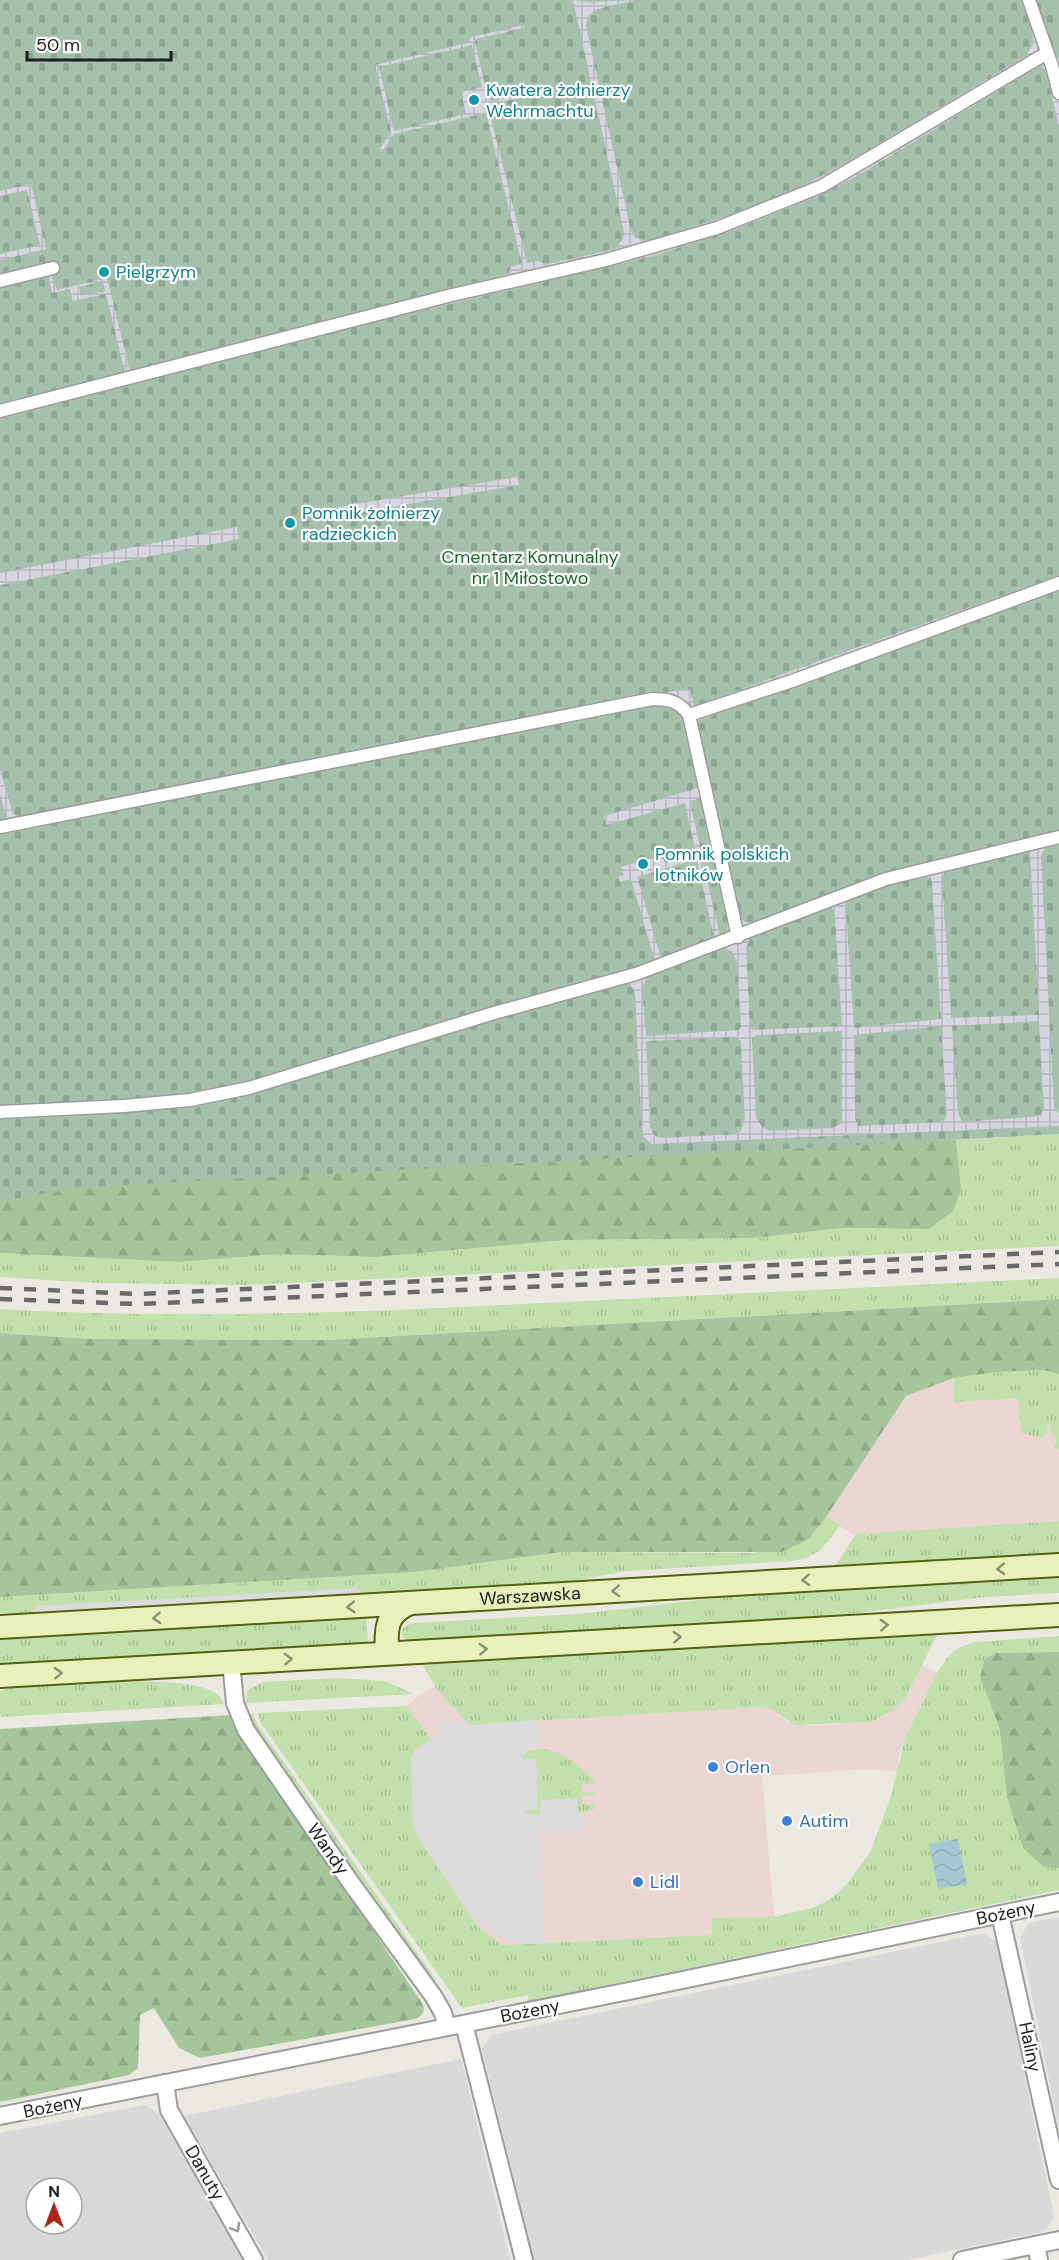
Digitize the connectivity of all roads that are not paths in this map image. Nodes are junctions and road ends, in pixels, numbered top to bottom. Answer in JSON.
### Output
{"nodes":[{"id":1,"x":1029,"y":0,"type":"edge"},
{"id":2,"x":1047,"y":53,"type":"junction"},
{"id":3,"x":1059,"y":93,"type":"edge"},
{"id":4,"x":52,"y":268,"type":"dead end"},
{"id":5,"x":0,"y":281,"type":"edge"},
{"id":6,"x":0,"y":411,"type":"edge"},
{"id":7,"x":1059,"y":583,"type":"edge"},
{"id":8,"x":689,"y":715,"type":"junction"},
{"id":9,"x":0,"y":827,"type":"edge"},
{"id":10,"x":1059,"y":837,"type":"edge"},
{"id":11,"x":738,"y":937,"type":"junction"},
{"id":12,"x":0,"y":1112,"type":"edge"},
{"id":13,"x":1059,"y":1565,"type":"edge"},
{"id":14,"x":410,"y":1603,"type":"junction"},
{"id":15,"x":1059,"y":1615,"type":"edge"},
{"id":16,"x":0,"y":1627,"type":"edge"},
{"id":17,"x":387,"y":1653,"type":"junction"},
{"id":18,"x":231,"y":1662,"type":"junction"},
{"id":19,"x":0,"y":1676,"type":"edge"},
{"id":20,"x":1059,"y":1902,"type":"edge"},
{"id":21,"x":1000,"y":1914,"type":"junction"},
{"id":22,"x":464,"y":2024,"type":"junction"},
{"id":23,"x":447,"y":2027,"type":"junction"},
{"id":24,"x":165,"y":2083,"type":"junction"},
{"id":25,"x":0,"y":2116,"type":"edge"},
{"id":26,"x":1059,"y":2181,"type":"edge"},
{"id":27,"x":1059,"y":2240,"type":"edge"},
{"id":28,"x":1038,"y":2252,"type":"edge"},
{"id":29,"x":254,"y":2260,"type":"edge"},
{"id":30,"x":524,"y":2260,"type":"edge"},
{"id":31,"x":962,"y":2260,"type":"edge"}],
"edges":[{"from":1,"to":2,"type":"street"},
{"from":2,"to":3,"type":"street"},
{"from":2,"to":6,"type":"street"},
{"from":4,"to":5,"type":"street"},
{"from":7,"to":8,"type":"street"},
{"from":8,"to":9,"type":"street"},
{"from":8,"to":11,"type":"street"},
{"from":10,"to":11,"type":"street"},
{"from":11,"to":12,"type":"street"},
{"from":13,"to":14,"type":"main road","name":"Warszawska","one_way":true},
{"from":14,"to":16,"type":"main road","name":"Warszawska","one_way":true},
{"from":14,"to":17,"type":"main road"},
{"from":17,"to":15,"type":"main road","one_way":true},
{"from":18,"to":17,"type":"main road","one_way":true},
{"from":19,"to":18,"type":"main road","one_way":true},
{"from":18,"to":23,"type":"street","name":"Wandy"},
{"from":20,"to":21,"type":"street","name":"Bożeny"},
{"from":21,"to":22,"type":"street","name":"Bożeny"},
{"from":21,"to":26,"type":"street","name":"Haliny"},
{"from":22,"to":23,"type":"street","name":"Bożeny"},
{"from":22,"to":30,"type":"street"},
{"from":23,"to":24,"type":"street","name":"Bożeny"},
{"from":24,"to":25,"type":"street","name":"Bożeny"},
{"from":24,"to":29,"type":"street","name":"Danuty","one_way":true},
{"from":27,"to":28,"type":"street"},
{"from":28,"to":31,"type":"street"}]}
